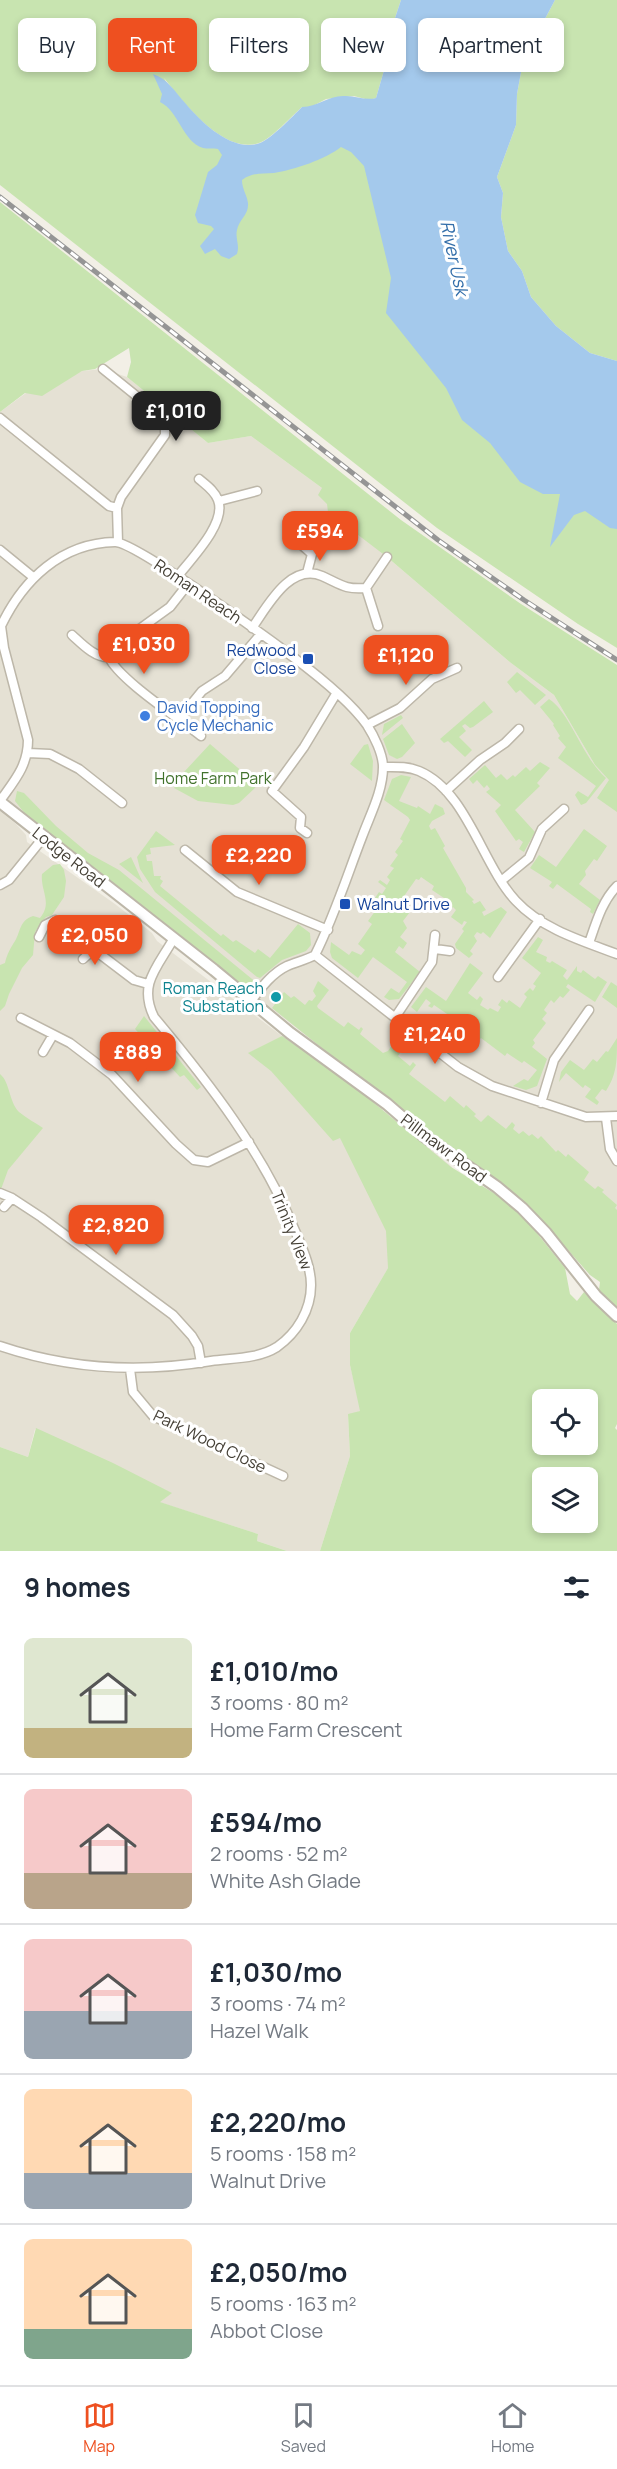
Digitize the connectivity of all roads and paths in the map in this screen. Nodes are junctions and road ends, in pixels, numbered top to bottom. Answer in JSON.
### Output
{"nodes":[{"id":1,"x":103,"y":369,"type":"dead end"},
{"id":2,"x":0,"y":418,"type":"edge"},
{"id":3,"x":199,"y":479,"type":"dead end"},
{"id":4,"x":257,"y":491,"type":"dead end"},
{"id":5,"x":219,"y":501,"type":"junction"},
{"id":6,"x":117,"y":508,"type":"junction"},
{"id":7,"x":296,"y":540,"type":"dead end"},
{"id":8,"x":118,"y":542,"type":"junction"},
{"id":9,"x":0,"y":550,"type":"edge"},
{"id":10,"x":387,"y":557,"type":"dead end"},
{"id":11,"x":307,"y":573,"type":"junction"},
{"id":12,"x":177,"y":576,"type":"junction"},
{"id":13,"x":33,"y":577,"type":"junction"},
{"id":14,"x":188,"y":584,"type":"junction"},
{"id":15,"x":366,"y":588,"type":"junction"},
{"id":16,"x":378,"y":626,"type":"dead end"},
{"id":17,"x":252,"y":628,"type":"junction"},
{"id":18,"x":261,"y":634,"type":"junction"},
{"id":19,"x":72,"y":635,"type":"dead end"},
{"id":20,"x":1,"y":640,"type":"edge"},
{"id":21,"x":109,"y":657,"type":"junction"},
{"id":22,"x":457,"y":668,"type":"dead end"},
{"id":23,"x":336,"y":693,"type":"junction"},
{"id":24,"x":180,"y":718,"type":"junction"},
{"id":25,"x":367,"y":725,"type":"junction"},
{"id":26,"x":519,"y":729,"type":"dead end"},
{"id":27,"x":201,"y":736,"type":"dead end"},
{"id":28,"x":28,"y":753,"type":"junction"},
{"id":29,"x":383,"y":766,"type":"junction"},
{"id":30,"x":446,"y":791,"type":"junction"},
{"id":31,"x":0,"y":802,"type":"edge"},
{"id":32,"x":122,"y":803,"type":"dead end"},
{"id":33,"x":564,"y":809,"type":"dead end"},
{"id":34,"x":307,"y":833,"type":"dead end"},
{"id":35,"x":43,"y":838,"type":"junction"},
{"id":36,"x":185,"y":850,"type":"dead end"},
{"id":37,"x":501,"y":881,"type":"junction"},
{"id":38,"x":0,"y":885,"type":"edge"},
{"id":39,"x":617,"y":886,"type":"edge"},
{"id":40,"x":540,"y":919,"type":"junction"},
{"id":41,"x":328,"y":930,"type":"junction"},
{"id":42,"x":435,"y":935,"type":"dead end"},
{"id":43,"x":39,"y":937,"type":"dead end"},
{"id":44,"x":174,"y":938,"type":"junction"},
{"id":45,"x":589,"y":943,"type":"junction"},
{"id":46,"x":94,"y":949,"type":"junction"},
{"id":47,"x":435,"y":949,"type":"junction"},
{"id":48,"x":450,"y":951,"type":"dead end"},
{"id":49,"x":617,"y":954,"type":"edge"},
{"id":50,"x":315,"y":955,"type":"junction"},
{"id":51,"x":83,"y":959,"type":"dead end"},
{"id":52,"x":498,"y":977,"type":"dead end"},
{"id":53,"x":148,"y":984,"type":"junction"},
{"id":54,"x":251,"y":1001,"type":"junction"},
{"id":55,"x":589,"y":1010,"type":"dead end"},
{"id":56,"x":396,"y":1016,"type":"junction"},
{"id":57,"x":21,"y":1018,"type":"dead end"},
{"id":58,"x":53,"y":1035,"type":"junction"},
{"id":59,"x":43,"y":1052,"type":"dead end"},
{"id":60,"x":541,"y":1103,"type":"junction"},
{"id":61,"x":617,"y":1116,"type":"edge"},
{"id":62,"x":606,"y":1118,"type":"junction"},
{"id":63,"x":249,"y":1143,"type":"junction"},
{"id":64,"x":617,"y":1161,"type":"edge"},
{"id":65,"x":0,"y":1193,"type":"edge"},
{"id":66,"x":12,"y":1198,"type":"junction"},
{"id":67,"x":4,"y":1207,"type":"dead end"},
{"id":68,"x":617,"y":1316,"type":"edge"},
{"id":69,"x":0,"y":1346,"type":"edge"},
{"id":70,"x":201,"y":1363,"type":"junction"},
{"id":71,"x":130,"y":1369,"type":"junction"},
{"id":72,"x":283,"y":1476,"type":"dead end"}],
"edges":[{"from":1,"to":6,"type":"street"},
{"from":2,"to":6,"type":"street"},
{"from":3,"to":5,"type":"street"},
{"from":4,"to":5,"type":"street"},
{"from":5,"to":12,"type":"street"},
{"from":6,"to":8,"type":"street"},
{"from":7,"to":11,"type":"street"},
{"from":8,"to":12,"type":"street","name":"Roman Reach"},
{"from":8,"to":13,"type":"street"},
{"from":9,"to":13,"type":"street"},
{"from":10,"to":15,"type":"street"},
{"from":11,"to":15,"type":"street"},
{"from":11,"to":17,"type":"street"},
{"from":12,"to":14,"type":"street","name":"Roman Reach"},
{"from":13,"to":20,"type":"street"},
{"from":14,"to":17,"type":"street","name":"Roman Reach"},
{"from":14,"to":21,"type":"street"},
{"from":15,"to":16,"type":"street"},
{"from":17,"to":18,"type":"street","name":"Roman Reach"},
{"from":18,"to":23,"type":"street","name":"Roman Reach"},
{"from":18,"to":24,"type":"street"},
{"from":19,"to":21,"type":"street"},
{"from":20,"to":28,"type":"street"},
{"from":21,"to":24,"type":"street"},
{"from":22,"to":25,"type":"street"},
{"from":23,"to":25,"type":"street","name":"Roman Reach"},
{"from":23,"to":34,"type":"street"},
{"from":24,"to":27,"type":"street"},
{"from":25,"to":29,"type":"street","name":"Roman Reach"},
{"from":26,"to":30,"type":"street"},
{"from":28,"to":31,"type":"street"},
{"from":28,"to":32,"type":"street"},
{"from":29,"to":30,"type":"street"},
{"from":29,"to":41,"type":"street"},
{"from":30,"to":37,"type":"street"},
{"from":31,"to":35,"type":"street","name":"Lodge Road"},
{"from":33,"to":37,"type":"street"},
{"from":35,"to":38,"type":"street"},
{"from":35,"to":44,"type":"street","name":"Lodge Road"},
{"from":36,"to":41,"type":"street"},
{"from":37,"to":40,"type":"street"},
{"from":39,"to":45,"type":"street"},
{"from":40,"to":45,"type":"street"},
{"from":40,"to":52,"type":"street"},
{"from":41,"to":50,"type":"street"},
{"from":42,"to":47,"type":"street"},
{"from":43,"to":46,"type":"street"},
{"from":44,"to":53,"type":"street"},
{"from":44,"to":54,"type":"street","name":"Lodge Road"},
{"from":45,"to":49,"type":"street"},
{"from":46,"to":51,"type":"street"},
{"from":46,"to":53,"type":"street"},
{"from":47,"to":48,"type":"street"},
{"from":47,"to":56,"type":"street"},
{"from":50,"to":54,"type":"street"},
{"from":50,"to":56,"type":"street"},
{"from":53,"to":63,"type":"street","name":"Trinity View"},
{"from":54,"to":68,"type":"street","name":"Pillmawr Road"},
{"from":55,"to":60,"type":"street"},
{"from":56,"to":60,"type":"street"},
{"from":57,"to":58,"type":"street"},
{"from":58,"to":59,"type":"street"},
{"from":58,"to":63,"type":"street"},
{"from":60,"to":62,"type":"street"},
{"from":61,"to":62,"type":"street"},
{"from":62,"to":64,"type":"street"},
{"from":63,"to":70,"type":"street","name":"Trinity View"},
{"from":65,"to":66,"type":"street"},
{"from":66,"to":67,"type":"street"},
{"from":66,"to":70,"type":"street"},
{"from":69,"to":71,"type":"street","name":"Trinity View"},
{"from":70,"to":71,"type":"street","name":"Trinity View"},
{"from":71,"to":72,"type":"street","name":"Park Wood Close"}]}
